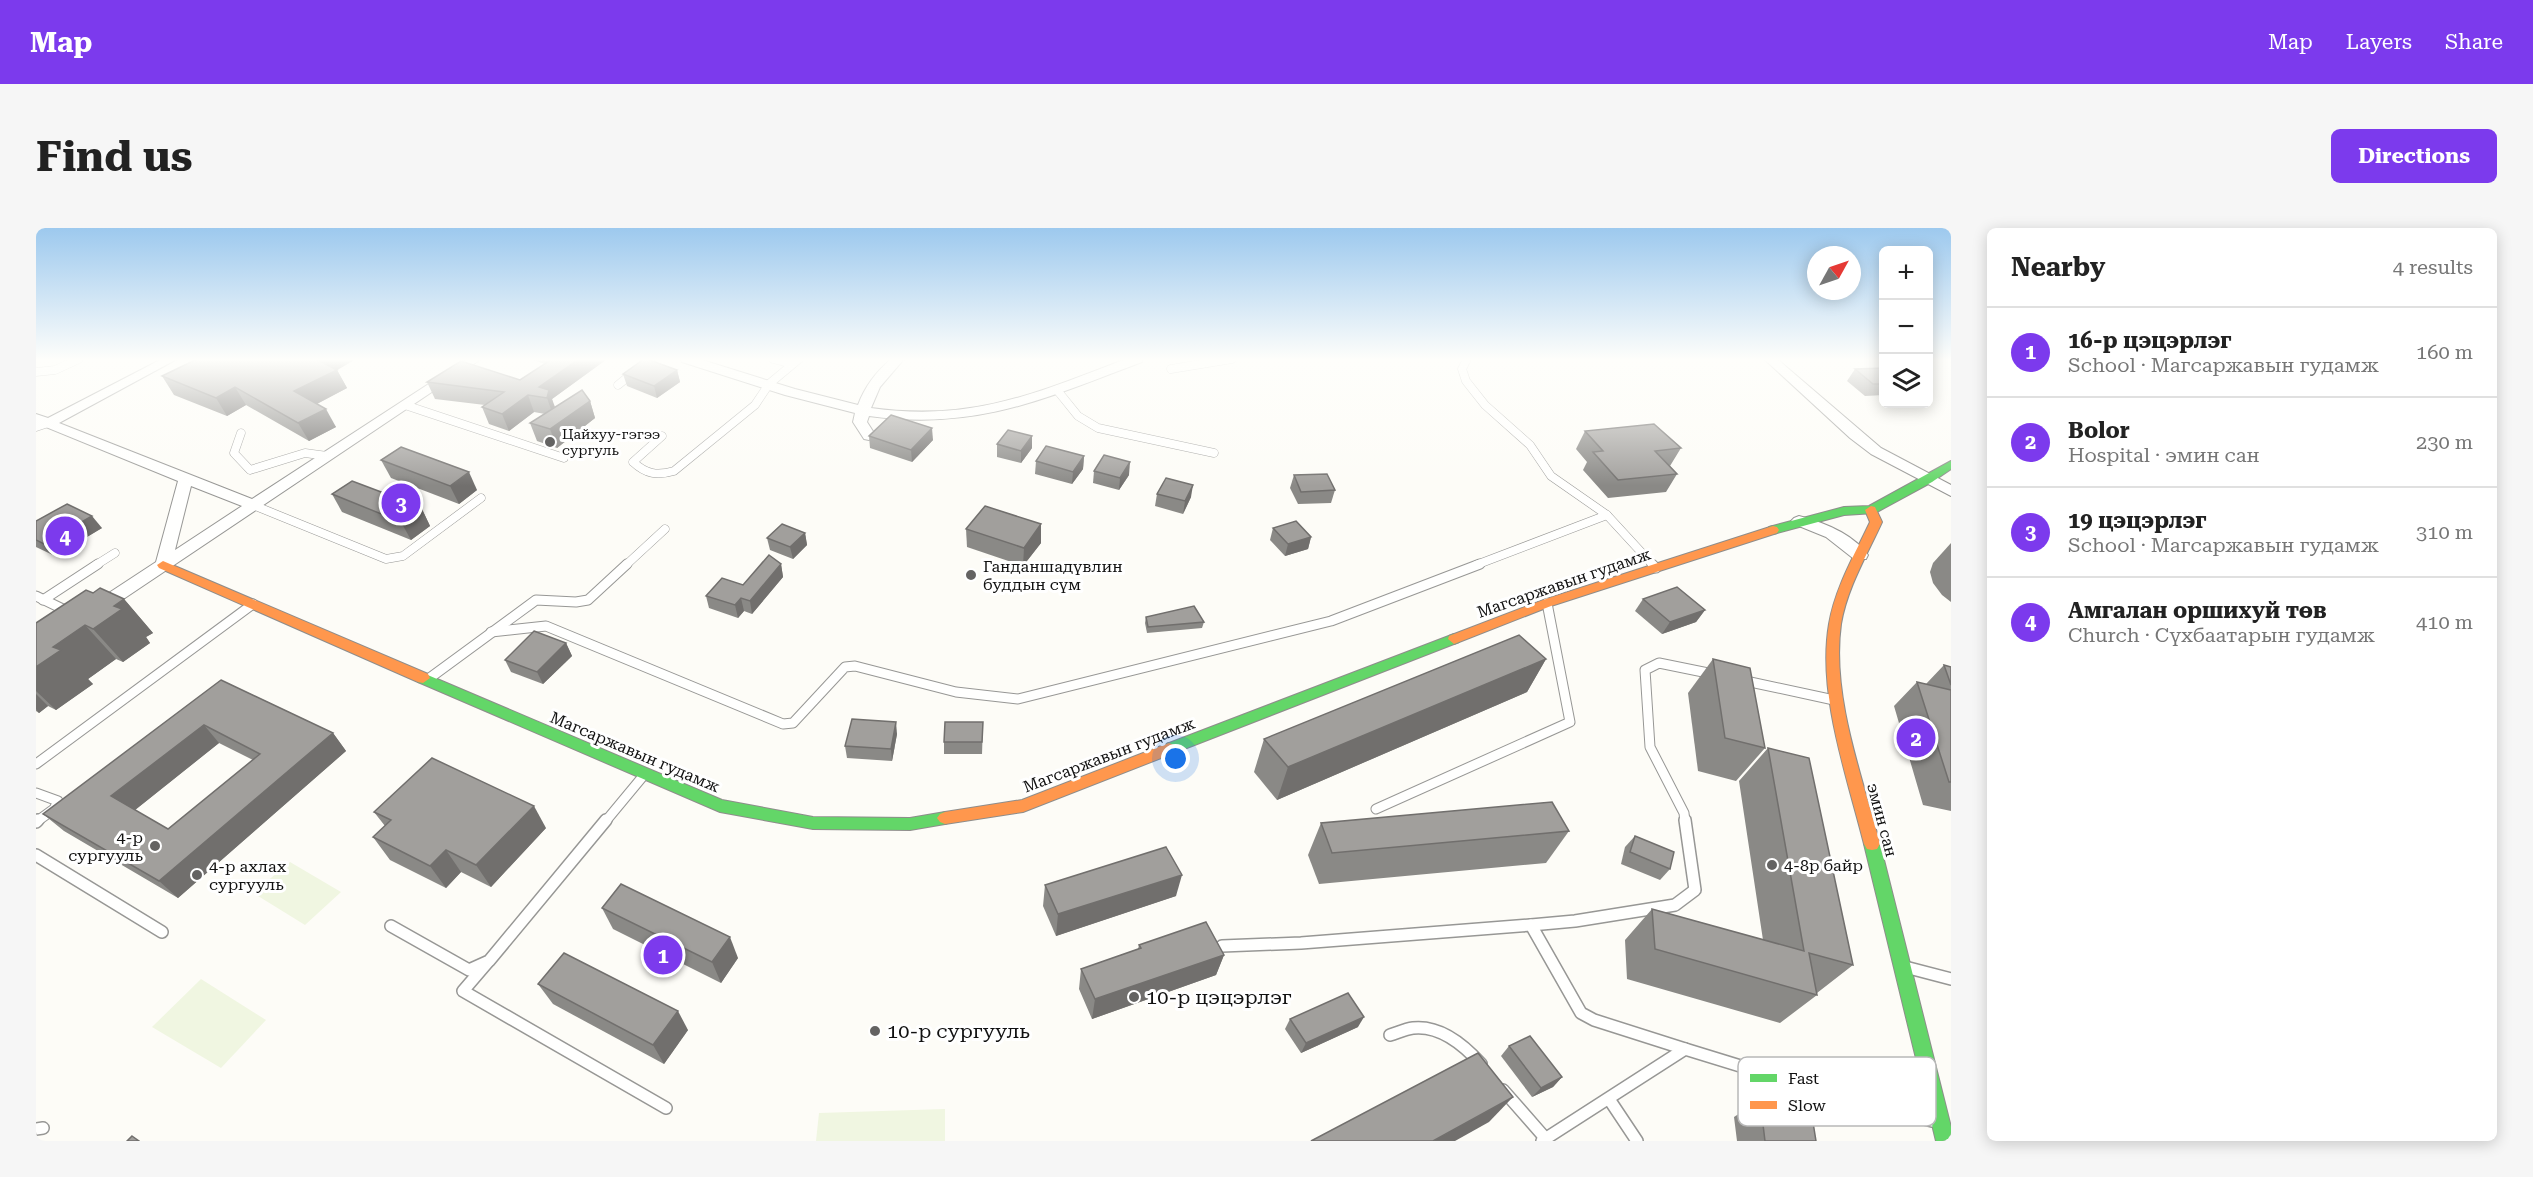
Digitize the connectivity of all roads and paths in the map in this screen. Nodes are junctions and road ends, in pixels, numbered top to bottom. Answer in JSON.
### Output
{"nodes":[{"id":1,"x":83,"y":402,"type":"edge"},
{"id":2,"x":410,"y":402,"type":"edge"},
{"id":3,"x":757,"y":402,"type":"edge"},
{"id":4,"x":830,"y":402,"type":"edge"},
{"id":5,"x":866,"y":402,"type":"edge"},
{"id":6,"x":1021,"y":402,"type":"edge"},
{"id":7,"x":1067,"y":402,"type":"edge"},
{"id":8,"x":1482,"y":402,"type":"edge"},
{"id":9,"x":1818,"y":402,"type":"edge"},
{"id":10,"x":405,"y":405,"type":"junction"},
{"id":11,"x":862,"y":411,"type":"junction"},
{"id":12,"x":40,"y":423,"type":"edge"},
{"id":13,"x":241,"y":433,"type":"dead end"},
{"id":14,"x":662,"y":436,"type":"dead end"},
{"id":15,"x":869,"y":436,"type":"edge"},
{"id":16,"x":1214,"y":453,"type":"dead end"},
{"id":17,"x":327,"y":456,"type":"junction"},
{"id":18,"x":564,"y":458,"type":"dead end"},
{"id":19,"x":1951,"y":464,"type":"edge"},
{"id":20,"x":186,"y":479,"type":"junction"},
{"id":21,"x":1928,"y":480,"type":"junction"},
{"id":22,"x":1951,"y":491,"type":"edge"},
{"id":23,"x":481,"y":498,"type":"dead end"},
{"id":24,"x":253,"y":505,"type":"junction"},
{"id":25,"x":1871,"y":510,"type":"junction"},
{"id":26,"x":1607,"y":515,"type":"junction"},
{"id":27,"x":1799,"y":521,"type":"junction"},
{"id":28,"x":665,"y":529,"type":"dead end"},
{"id":29,"x":115,"y":554,"type":"dead end"},
{"id":30,"x":1860,"y":555,"type":"junction"},
{"id":31,"x":163,"y":565,"type":"junction"},
{"id":32,"x":1656,"y":568,"type":"junction"},
{"id":33,"x":40,"y":598,"type":"edge"},
{"id":34,"x":1547,"y":603,"type":"junction"},
{"id":35,"x":253,"y":604,"type":"junction"},
{"id":36,"x":75,"y":615,"type":"edge"},
{"id":37,"x":63,"y":630,"type":"edge"},
{"id":38,"x":491,"y":632,"type":"junction"},
{"id":39,"x":427,"y":680,"type":"junction"},
{"id":40,"x":1836,"y":700,"type":"junction"},
{"id":41,"x":36,"y":764,"type":"edge"},
{"id":42,"x":644,"y":775,"type":"junction"},
{"id":43,"x":36,"y":793,"type":"edge"},
{"id":44,"x":1376,"y":809,"type":"dead end"},
{"id":45,"x":36,"y":822,"type":"edge"},
{"id":46,"x":36,"y":855,"type":"edge"},
{"id":47,"x":1531,"y":925,"type":"junction"},
{"id":48,"x":392,"y":926,"type":"dead end"},
{"id":49,"x":162,"y":932,"type":"dead end"},
{"id":50,"x":1222,"y":946,"type":"edge"},
{"id":51,"x":489,"y":961,"type":"junction"},
{"id":52,"x":1904,"y":967,"type":"junction"},
{"id":53,"x":1951,"y":979,"type":"edge"},
{"id":54,"x":1390,"y":1035,"type":"dead end"},
{"id":55,"x":1685,"y":1049,"type":"junction"},
{"id":56,"x":1925,"y":1057,"type":"edge"},
{"id":57,"x":1738,"y":1065,"type":"edge"},
{"id":58,"x":1609,"y":1099,"type":"junction"},
{"id":59,"x":1936,"y":1106,"type":"edge"},
{"id":60,"x":666,"y":1108,"type":"dead end"},
{"id":61,"x":1936,"y":1122,"type":"edge"},
{"id":62,"x":1940,"y":1123,"type":"junction"},
{"id":63,"x":1544,"y":1140,"type":"edge"},
{"id":64,"x":1637,"y":1141,"type":"edge"},
{"id":65,"x":1945,"y":1141,"type":"edge"}],
"edges":[{"from":1,"to":12,"type":"street"},
{"from":2,"to":10,"type":"street"},
{"from":3,"to":14,"type":"lane"},
{"from":4,"to":11,"type":"street"},
{"from":5,"to":11,"type":"street"},
{"from":6,"to":11,"type":"street"},
{"from":7,"to":16,"type":"lane"},
{"from":8,"to":26,"type":"lane"},
{"from":9,"to":21,"type":"street"},
{"from":10,"to":17,"type":"street"},
{"from":10,"to":18,"type":"lane"},
{"from":11,"to":15,"type":"street"},
{"from":12,"to":20,"type":"street"},
{"from":13,"to":17,"type":"lane"},
{"from":17,"to":24,"type":"street"},
{"from":19,"to":21,"type":"street","name":"Магсаржавын гудамж"},
{"from":20,"to":24,"type":"street"},
{"from":20,"to":31,"type":"street"},
{"from":21,"to":22,"type":"street"},
{"from":21,"to":25,"type":"street","name":"Магсаржавын гудамж"},
{"from":23,"to":24,"type":"lane"},
{"from":24,"to":31,"type":"street"},
{"from":25,"to":27,"type":"street","name":"Магсаржавын гудамж"},
{"from":25,"to":30,"type":"street","name":"эмин сан"},
{"from":26,"to":32,"type":"lane"},
{"from":26,"to":38,"type":"lane"},
{"from":27,"to":30,"type":"street"},
{"from":27,"to":32,"type":"street","name":"Магсаржавын гудамж"},
{"from":28,"to":38,"type":"lane"},
{"from":29,"to":33,"type":"lane"},
{"from":30,"to":40,"type":"street","name":"эмин сан"},
{"from":31,"to":35,"type":"street","name":"Магсаржавын гудамж"},
{"from":31,"to":37,"type":"street"},
{"from":32,"to":34,"type":"street","name":"Магсаржавын гудамж"},
{"from":33,"to":36,"type":"lane"},
{"from":34,"to":42,"type":"street","name":"Магсаржавын гудамж"},
{"from":34,"to":44,"type":"lane"},
{"from":35,"to":39,"type":"street","name":"Магсаржавын гудамж"},
{"from":35,"to":41,"type":"lane"},
{"from":38,"to":39,"type":"lane"},
{"from":39,"to":42,"type":"street","name":"Магсаржавын гудамж"},
{"from":40,"to":47,"type":"lane"},
{"from":40,"to":52,"type":"street","name":"эмин сан"},
{"from":42,"to":51,"type":"lane"},
{"from":43,"to":45,"type":"lane"},
{"from":46,"to":49,"type":"lane"},
{"from":47,"to":50,"type":"lane"},
{"from":47,"to":55,"type":"lane"},
{"from":48,"to":51,"type":"lane"},
{"from":51,"to":60,"type":"lane"},
{"from":52,"to":53,"type":"lane"},
{"from":52,"to":56,"type":"street","name":"эмин сан"},
{"from":54,"to":63,"type":"lane"},
{"from":55,"to":57,"type":"lane"},
{"from":55,"to":58,"type":"lane"},
{"from":58,"to":63,"type":"lane"},
{"from":58,"to":64,"type":"lane"},
{"from":59,"to":62,"type":"street","name":"эмин сан"},
{"from":61,"to":62,"type":"lane"},
{"from":62,"to":65,"type":"street","name":"эмин сан"}]}
